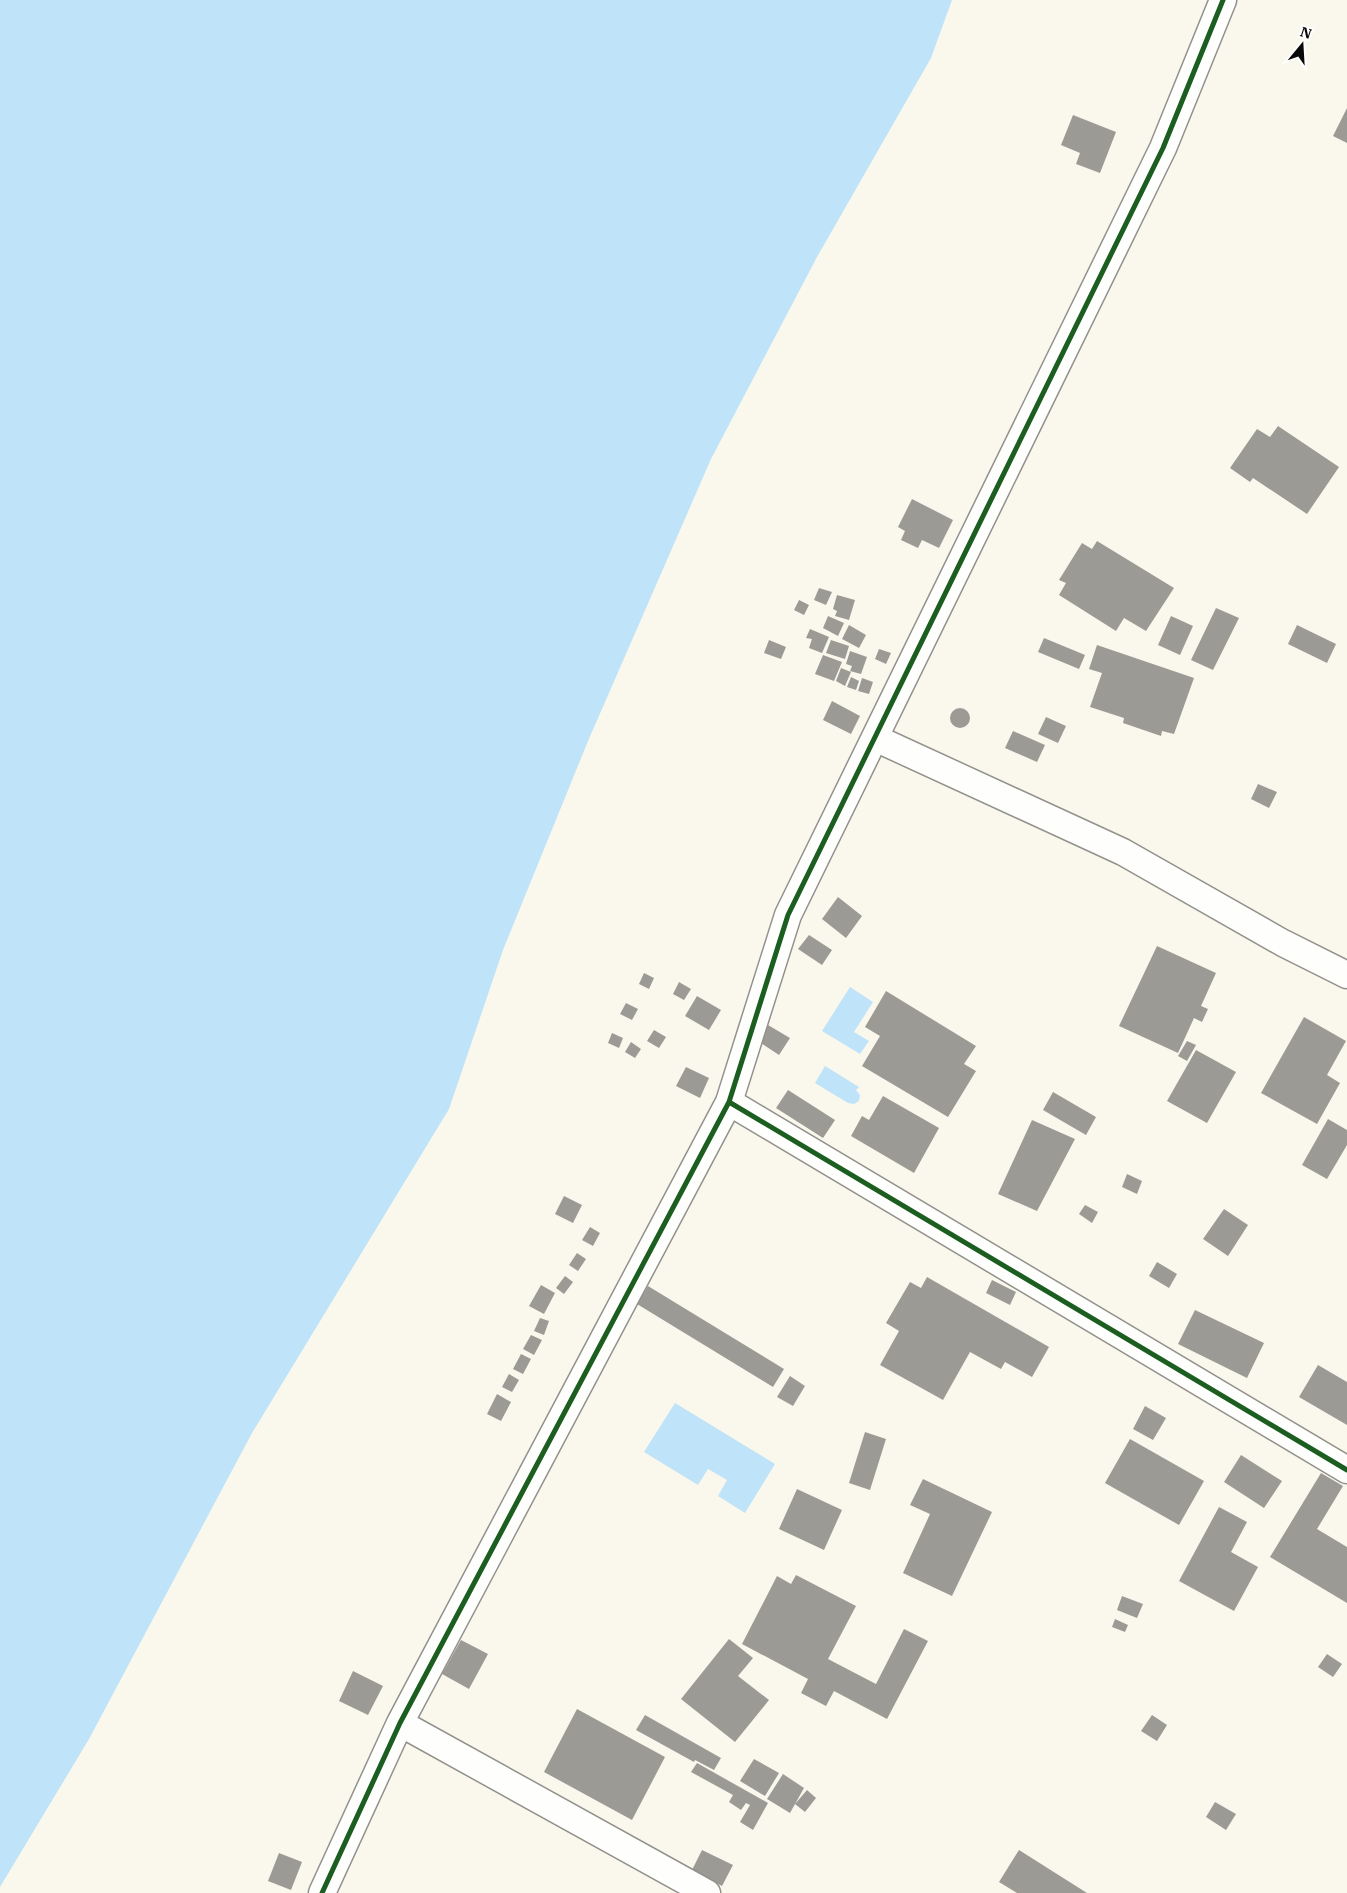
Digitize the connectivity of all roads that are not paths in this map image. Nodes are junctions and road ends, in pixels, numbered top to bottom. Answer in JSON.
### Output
{"nodes":[{"id":1,"x":1223,"y":0,"type":"edge"},
{"id":2,"x":875,"y":738,"type":"junction"},
{"id":3,"x":1347,"y":975,"type":"edge"},
{"id":4,"x":729,"y":1102,"type":"junction"},
{"id":5,"x":1347,"y":1470,"type":"edge"},
{"id":6,"x":400,"y":1723,"type":"junction"},
{"id":7,"x":322,"y":1893,"type":"edge"},
{"id":8,"x":707,"y":1893,"type":"edge"}],
"edges":[{"from":1,"to":2,"type":"street"},
{"from":2,"to":3,"type":"street"},
{"from":2,"to":4,"type":"street"},
{"from":4,"to":5,"type":"street"},
{"from":4,"to":6,"type":"street"},
{"from":6,"to":7,"type":"street"},
{"from":6,"to":8,"type":"street"}]}
